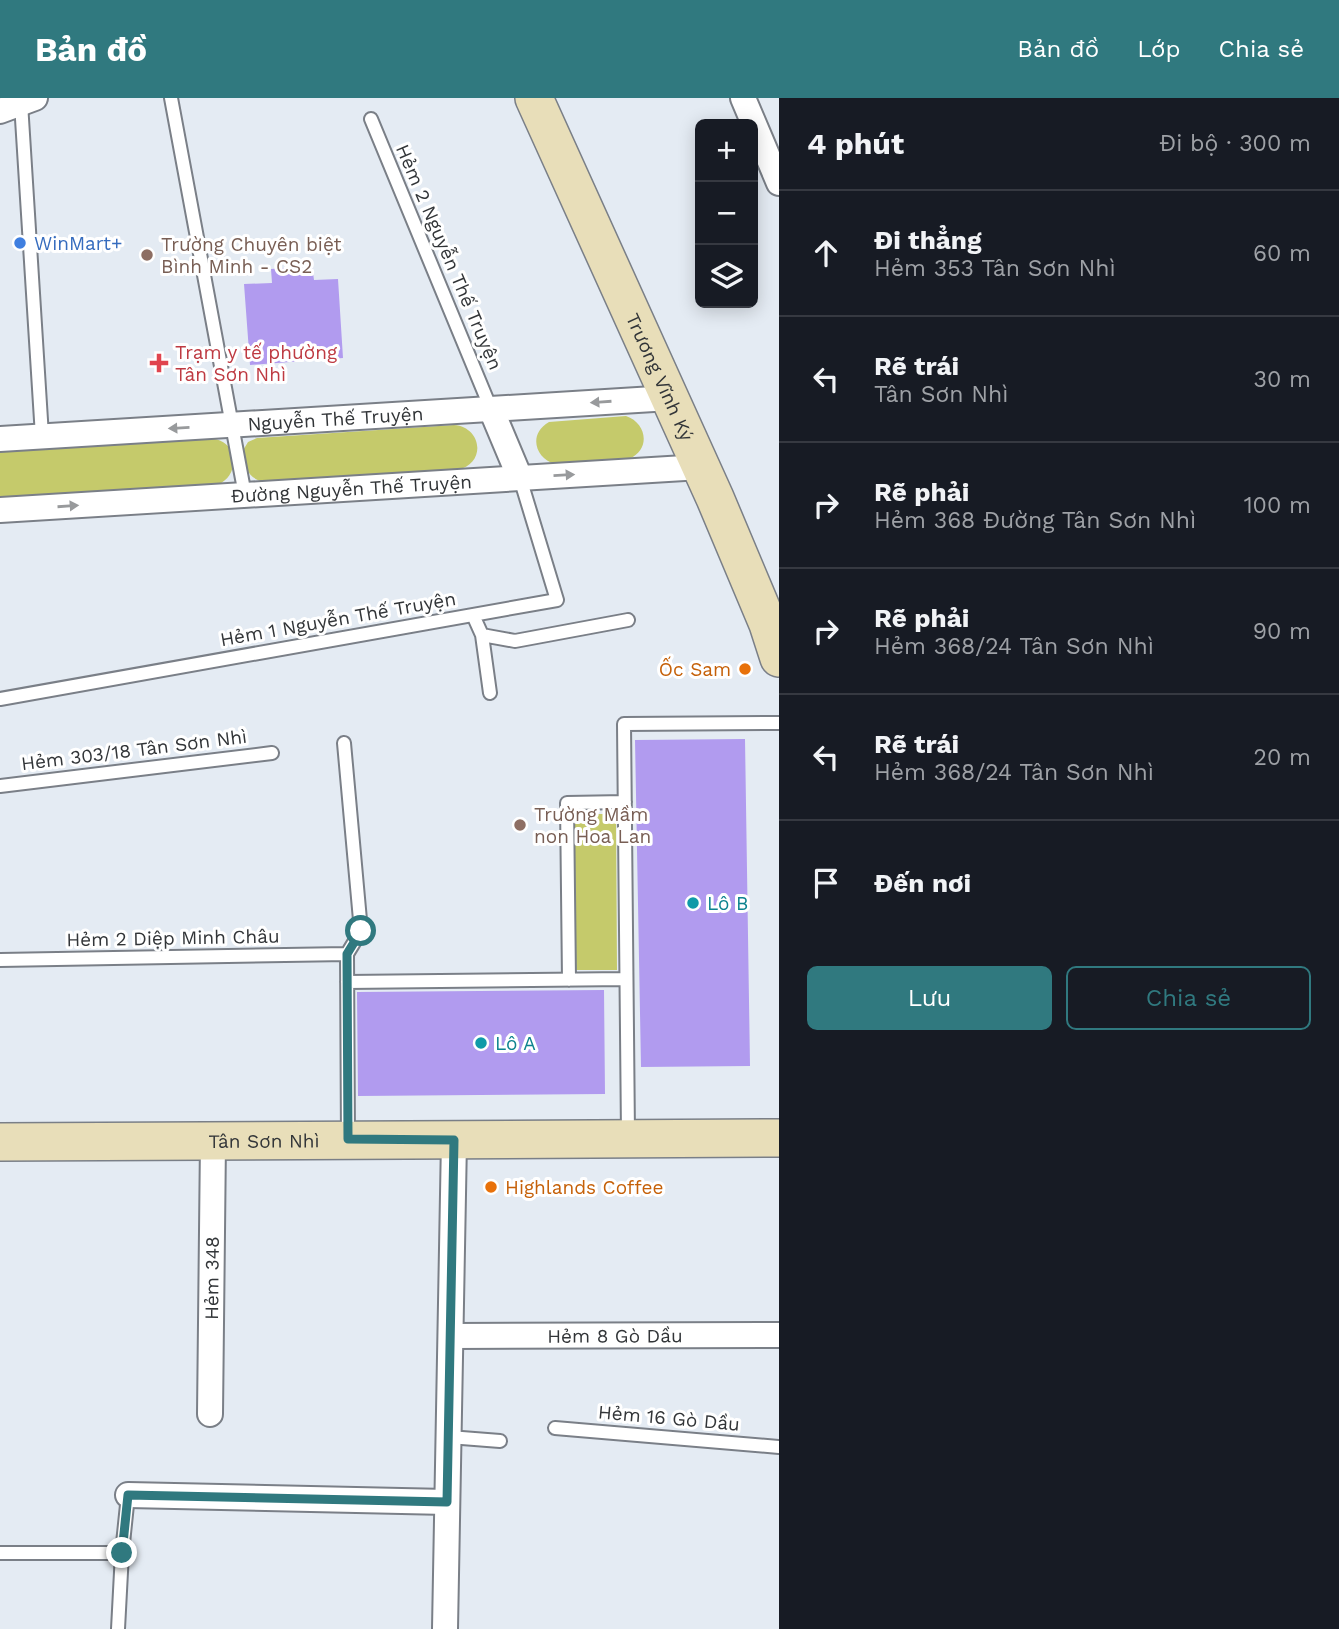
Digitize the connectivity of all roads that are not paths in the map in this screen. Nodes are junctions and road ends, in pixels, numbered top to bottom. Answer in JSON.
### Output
{"nodes":[{"id":1,"x":171,"y":98,"type":"edge"},
{"id":2,"x":534,"y":98,"type":"edge"},
{"id":3,"x":743,"y":98,"type":"edge"},
{"id":4,"x":19,"y":104,"type":"edge"},
{"id":5,"x":371,"y":119,"type":"dead end"},
{"id":6,"x":779,"y":183,"type":"edge"},
{"id":7,"x":670,"y":398,"type":"junction"},
{"id":8,"x":491,"y":409,"type":"junction"},
{"id":9,"x":231,"y":425,"type":"junction"},
{"id":10,"x":42,"y":436,"type":"junction"},
{"id":11,"x":0,"y":439,"type":"edge"},
{"id":12,"x":701,"y":467,"type":"junction"},
{"id":13,"x":520,"y":478,"type":"junction"},
{"id":14,"x":244,"y":495,"type":"junction"},
{"id":15,"x":0,"y":510,"type":"edge"},
{"id":16,"x":473,"y":615,"type":"junction"},
{"id":17,"x":628,"y":620,"type":"dead end"},
{"id":18,"x":482,"y":635,"type":"junction"},
{"id":19,"x":779,"y":659,"type":"edge"},
{"id":20,"x":490,"y":693,"type":"dead end"},
{"id":21,"x":0,"y":699,"type":"edge"},
{"id":22,"x":779,"y":723,"type":"edge"},
{"id":23,"x":344,"y":743,"type":"dead end"},
{"id":24,"x":272,"y":753,"type":"dead end"},
{"id":25,"x":0,"y":786,"type":"edge"},
{"id":26,"x":625,"y":803,"type":"junction"},
{"id":27,"x":347,"y":954,"type":"junction"},
{"id":28,"x":0,"y":960,"type":"edge"},
{"id":29,"x":626,"y":979,"type":"junction"},
{"id":30,"x":569,"y":980,"type":"junction"},
{"id":31,"x":347,"y":982,"type":"junction"},
{"id":32,"x":779,"y":1138,"type":"edge"},
{"id":33,"x":348,"y":1139,"type":"junction"},
{"id":34,"x":628,"y":1139,"type":"junction"},
{"id":35,"x":454,"y":1140,"type":"junction"},
{"id":36,"x":213,"y":1141,"type":"junction"},
{"id":37,"x":0,"y":1142,"type":"edge"},
{"id":38,"x":451,"y":1335,"type":"junction"},
{"id":39,"x":779,"y":1335,"type":"edge"},
{"id":40,"x":210,"y":1415,"type":"dead end"},
{"id":41,"x":555,"y":1428,"type":"dead end"},
{"id":42,"x":449,"y":1437,"type":"junction"},
{"id":43,"x":500,"y":1441,"type":"dead end"},
{"id":44,"x":779,"y":1447,"type":"edge"},
{"id":45,"x":128,"y":1495,"type":"joint"},
{"id":46,"x":447,"y":1502,"type":"junction"},
{"id":47,"x":0,"y":1553,"type":"edge"},
{"id":48,"x":122,"y":1553,"type":"junction"},
{"id":49,"x":118,"y":1629,"type":"edge"},
{"id":50,"x":445,"y":1629,"type":"edge"}],
"edges":[{"from":1,"to":9,"type":"lane"},
{"from":2,"to":7,"type":"street","name":"Trương Vĩnh Ký"},
{"from":3,"to":6,"type":"street"},
{"from":4,"to":10,"type":"lane"},
{"from":5,"to":8,"type":"lane","name":"Hẻm 2 Nguyễn Thế Truyện"},
{"from":7,"to":8,"type":"street","name":"Nguyễn Thế Truyện","one_way":true},
{"from":7,"to":12,"type":"street","name":"Trương Vĩnh Ký"},
{"from":8,"to":9,"type":"street","name":"Nguyễn Thế Truyện"},
{"from":8,"to":13,"type":"street"},
{"from":9,"to":10,"type":"street","name":"Nguyễn Thế Truyện","one_way":true},
{"from":9,"to":14,"type":"lane"},
{"from":10,"to":11,"type":"street","name":"Nguyễn Thế Truyện"},
{"from":13,"to":12,"type":"street","name":"Đường Nguyễn Thế Truyện","one_way":true},
{"from":12,"to":19,"type":"street","name":"Trương Vĩnh Ký"},
{"from":13,"to":14,"type":"street","name":"Đường Nguyễn Thế Truyện"},
{"from":13,"to":16,"type":"lane","name":"Hẻm 1 Nguyễn Thế Truyện"},
{"from":15,"to":14,"type":"street","name":"Đường Nguyễn Thế Truyện","one_way":true},
{"from":16,"to":18,"type":"lane"},
{"from":16,"to":21,"type":"lane","name":"Hẻm 1 Nguyễn Thế Truyện"},
{"from":17,"to":18,"type":"lane"},
{"from":18,"to":20,"type":"lane"},
{"from":22,"to":26,"type":"lane"},
{"from":23,"to":27,"type":"lane"},
{"from":24,"to":25,"type":"lane","name":"Hẻm 303/18 Tân Sơn Nhì"},
{"from":26,"to":29,"type":"lane"},
{"from":26,"to":30,"type":"lane"},
{"from":27,"to":28,"type":"lane","name":"Hẻm 2 Diệp Minh Châu"},
{"from":27,"to":31,"type":"lane"},
{"from":29,"to":30,"type":"lane"},
{"from":29,"to":34,"type":"lane"},
{"from":30,"to":31,"type":"lane"},
{"from":31,"to":33,"type":"lane"},
{"from":32,"to":34,"type":"street","name":"Tân Sơn Nhì"},
{"from":33,"to":35,"type":"street","name":"Tân Sơn Nhì"},
{"from":33,"to":36,"type":"street","name":"Tân Sơn Nhì"},
{"from":34,"to":35,"type":"street","name":"Tân Sơn Nhì"},
{"from":35,"to":38,"type":"street"},
{"from":36,"to":37,"type":"street","name":"Tân Sơn Nhì"},
{"from":36,"to":40,"type":"street","name":"Hẻm 348"},
{"from":38,"to":39,"type":"street","name":"Hẻm 8 Gò Dầu"},
{"from":38,"to":42,"type":"street"},
{"from":41,"to":44,"type":"lane","name":"Hẻm 16 Gò Dầu"},
{"from":42,"to":43,"type":"lane"},
{"from":42,"to":46,"type":"street"},
{"from":45,"to":46,"type":"street"},
{"from":45,"to":48,"type":"lane"},
{"from":46,"to":50,"type":"street"},
{"from":47,"to":48,"type":"lane"},
{"from":48,"to":49,"type":"lane"}]}
